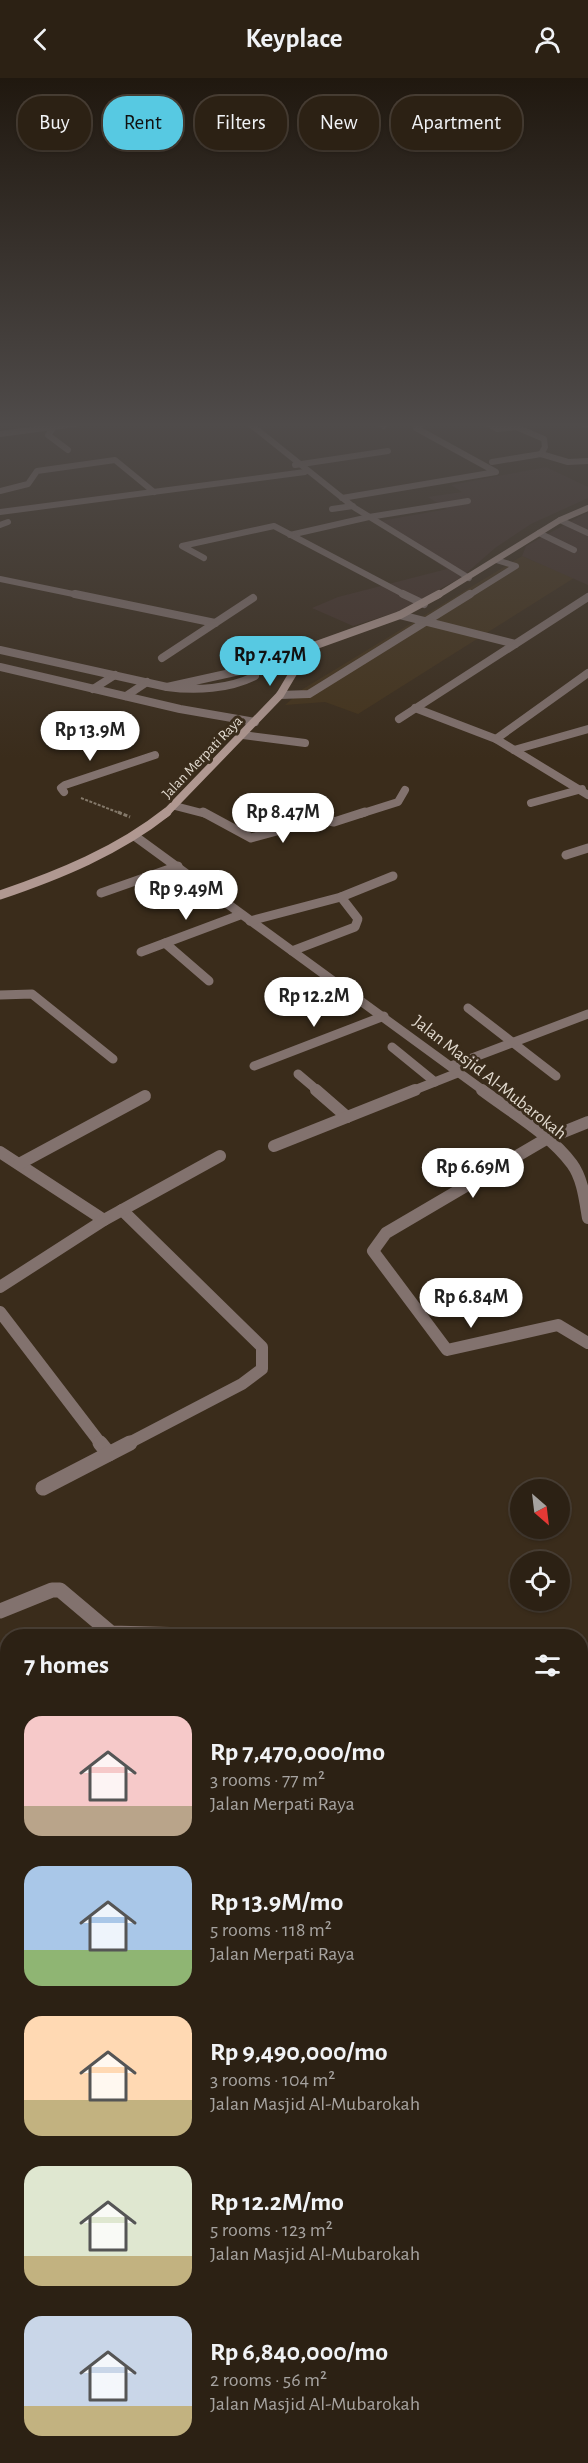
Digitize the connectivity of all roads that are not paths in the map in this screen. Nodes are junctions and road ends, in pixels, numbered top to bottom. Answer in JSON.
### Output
{"nodes":[{"id":1,"x":227,"y":535,"type":"edge"},
{"id":2,"x":290,"y":535,"type":"edge"},
{"id":3,"x":396,"y":535,"type":"edge"},
{"id":4,"x":535,"y":535,"type":"edge"},
{"id":5,"x":544,"y":535,"type":"edge"},
{"id":6,"x":574,"y":550,"type":"dead end"},
{"id":7,"x":204,"y":558,"type":"dead end"},
{"id":8,"x":496,"y":560,"type":"junction"},
{"id":9,"x":469,"y":578,"type":"junction"},
{"id":10,"x":0,"y":579,"type":"edge"},
{"id":11,"x":253,"y":598,"type":"dead end"},
{"id":12,"x":586,"y":600,"type":"edge"},
{"id":13,"x":424,"y":604,"type":"junction"},
{"id":14,"x":400,"y":615,"type":"junction"},
{"id":15,"x":425,"y":622,"type":"junction"},
{"id":16,"x":215,"y":623,"type":"junction"},
{"id":17,"x":515,"y":644,"type":"junction"},
{"id":18,"x":0,"y":650,"type":"edge"},
{"id":19,"x":162,"y":658,"type":"dead end"},
{"id":20,"x":0,"y":668,"type":"edge"},
{"id":21,"x":588,"y":673,"type":"edge"},
{"id":22,"x":115,"y":675,"type":"junction"},
{"id":23,"x":147,"y":682,"type":"junction"},
{"id":24,"x":167,"y":687,"type":"junction"},
{"id":25,"x":93,"y":689,"type":"junction"},
{"id":26,"x":280,"y":695,"type":"junction"},
{"id":27,"x":126,"y":696,"type":"junction"},
{"id":28,"x":416,"y":708,"type":"junction"},
{"id":29,"x":399,"y":719,"type":"dead end"},
{"id":30,"x":255,"y":722,"type":"junction"},
{"id":31,"x":588,"y":729,"type":"edge"},
{"id":32,"x":243,"y":735,"type":"junction"},
{"id":33,"x":496,"y":739,"type":"junction"},
{"id":34,"x":305,"y":743,"type":"dead end"},
{"id":35,"x":514,"y":750,"type":"junction"},
{"id":36,"x":155,"y":755,"type":"dead end"},
{"id":37,"x":588,"y":787,"type":"edge"},
{"id":38,"x":578,"y":789,"type":"junction"},
{"id":39,"x":405,"y":790,"type":"dead end"},
{"id":40,"x":64,"y":792,"type":"road end"},
{"id":41,"x":588,"y":795,"type":"edge"},
{"id":42,"x":531,"y":803,"type":"dead end"},
{"id":43,"x":175,"y":806,"type":"junction"},
{"id":44,"x":136,"y":837,"type":"junction"},
{"id":45,"x":588,"y":848,"type":"edge"},
{"id":46,"x":566,"y":855,"type":"dead end"},
{"id":47,"x":178,"y":866,"type":"junction"},
{"id":48,"x":393,"y":876,"type":"dead end"},
{"id":49,"x":101,"y":893,"type":"dead end"},
{"id":50,"x":0,"y":895,"type":"edge"},
{"id":51,"x":341,"y":897,"type":"junction"},
{"id":52,"x":240,"y":915,"type":"junction"},
{"id":53,"x":250,"y":921,"type":"junction"},
{"id":54,"x":165,"y":943,"type":"junction"},
{"id":55,"x":292,"y":951,"type":"junction"},
{"id":56,"x":141,"y":952,"type":"dead end"},
{"id":57,"x":209,"y":981,"type":"dead end"},
{"id":58,"x":0,"y":995,"type":"edge"},
{"id":59,"x":468,"y":1008,"type":"dead end"},
{"id":60,"x":588,"y":1014,"type":"edge"},
{"id":61,"x":384,"y":1016,"type":"junction"},
{"id":62,"x":512,"y":1042,"type":"junction"},
{"id":63,"x":392,"y":1047,"type":"dead end"},
{"id":64,"x":113,"y":1059,"type":"dead end"},
{"id":65,"x":254,"y":1066,"type":"dead end"},
{"id":66,"x":456,"y":1069,"type":"junction"},
{"id":67,"x":298,"y":1074,"type":"dead end"},
{"id":68,"x":556,"y":1076,"type":"dead end"},
{"id":69,"x":435,"y":1082,"type":"junction"},
{"id":70,"x":145,"y":1096,"type":"dead end"},
{"id":71,"x":347,"y":1117,"type":"junction"},
{"id":72,"x":588,"y":1122,"type":"edge"},
{"id":73,"x":546,"y":1139,"type":"junction"},
{"id":74,"x":274,"y":1146,"type":"dead end"},
{"id":75,"x":0,"y":1152,"type":"edge"},
{"id":76,"x":220,"y":1156,"type":"dead end"},
{"id":77,"x":19,"y":1164,"type":"junction"},
{"id":78,"x":122,"y":1210,"type":"junction"},
{"id":79,"x":588,"y":1218,"type":"edge"},
{"id":80,"x":104,"y":1220,"type":"junction"},
{"id":81,"x":0,"y":1287,"type":"edge"},
{"id":82,"x":0,"y":1312,"type":"edge"},
{"id":83,"x":588,"y":1343,"type":"edge"},
{"id":84,"x":109,"y":1454,"type":"junction"},
{"id":85,"x":43,"y":1488,"type":"dead end"},
{"id":86,"x":0,"y":1611,"type":"edge"},
{"id":87,"x":106,"y":1629,"type":"edge"}],
"edges":[{"from":1,"to":7,"type":"street"},
{"from":2,"to":13,"type":"street"},
{"from":3,"to":9,"type":"street"},
{"from":4,"to":8,"type":"main road","name":"Jalan Merpati Raya"},
{"from":5,"to":6,"type":"street"},
{"from":8,"to":9,"type":"main road","name":"Jalan Merpati Raya"},
{"from":8,"to":15,"type":"street"},
{"from":9,"to":13,"type":"main road","name":"Jalan Merpati Raya"},
{"from":10,"to":16,"type":"street"},
{"from":11,"to":16,"type":"street"},
{"from":12,"to":17,"type":"street"},
{"from":13,"to":14,"type":"main road","name":"Jalan Merpati Raya"},
{"from":14,"to":15,"type":"street"},
{"from":14,"to":26,"type":"main road","name":"Jalan Merpati Raya"},
{"from":15,"to":17,"type":"street"},
{"from":15,"to":26,"type":"street"},
{"from":16,"to":19,"type":"street"},
{"from":17,"to":28,"type":"street"},
{"from":18,"to":22,"type":"street"},
{"from":20,"to":25,"type":"street"},
{"from":21,"to":33,"type":"street"},
{"from":22,"to":23,"type":"street"},
{"from":22,"to":25,"type":"street"},
{"from":23,"to":24,"type":"street"},
{"from":23,"to":27,"type":"street"},
{"from":24,"to":24,"type":"street"},
{"from":25,"to":27,"type":"street"},
{"from":26,"to":30,"type":"main road","name":"Jalan Merpati Raya"},
{"from":27,"to":30,"type":"street"},
{"from":28,"to":29,"type":"street"},
{"from":28,"to":33,"type":"street"},
{"from":30,"to":32,"type":"main road","name":"Jalan Merpati Raya"},
{"from":31,"to":35,"type":"street"},
{"from":32,"to":34,"type":"street"},
{"from":32,"to":43,"type":"main road","name":"Jalan Merpati Raya"},
{"from":33,"to":35,"type":"street"},
{"from":35,"to":38,"type":"street"},
{"from":36,"to":40,"type":"street"},
{"from":37,"to":38,"type":"street"},
{"from":38,"to":41,"type":"street"},
{"from":38,"to":42,"type":"street"},
{"from":39,"to":43,"type":"street"},
{"from":43,"to":44,"type":"main road","name":"Jalan Merpati Raya"},
{"from":44,"to":47,"type":"street","name":"Jalan Masjid Al-Mubarokah"},
{"from":44,"to":50,"type":"main road","name":"Jalan Merpati Raya"},
{"from":45,"to":46,"type":"street"},
{"from":47,"to":49,"type":"street"},
{"from":47,"to":52,"type":"street","name":"Jalan Masjid Al-Mubarokah"},
{"from":48,"to":51,"type":"street"},
{"from":51,"to":53,"type":"street"},
{"from":51,"to":55,"type":"street"},
{"from":52,"to":53,"type":"street","name":"Jalan Masjid Al-Mubarokah"},
{"from":52,"to":54,"type":"street"},
{"from":53,"to":55,"type":"street","name":"Jalan Masjid Al-Mubarokah"},
{"from":54,"to":56,"type":"street"},
{"from":54,"to":57,"type":"street"},
{"from":55,"to":61,"type":"street","name":"Jalan Masjid Al-Mubarokah"},
{"from":58,"to":64,"type":"street"},
{"from":59,"to":62,"type":"street"},
{"from":60,"to":62,"type":"street"},
{"from":61,"to":65,"type":"street"},
{"from":61,"to":66,"type":"street","name":"Jalan Masjid Al-Mubarokah"},
{"from":62,"to":66,"type":"street"},
{"from":62,"to":68,"type":"street"},
{"from":63,"to":69,"type":"street"},
{"from":66,"to":69,"type":"street"},
{"from":66,"to":73,"type":"street","name":"Jalan Masjid Al-Mubarokah"},
{"from":67,"to":71,"type":"street"},
{"from":69,"to":71,"type":"street"},
{"from":70,"to":77,"type":"street"},
{"from":71,"to":74,"type":"street"},
{"from":72,"to":73,"type":"street"},
{"from":73,"to":79,"type":"street","name":"Jalan Masjid Al-Mubarokah"},
{"from":73,"to":83,"type":"street"},
{"from":75,"to":77,"type":"street"},
{"from":76,"to":78,"type":"street"},
{"from":77,"to":80,"type":"street"},
{"from":78,"to":80,"type":"street"},
{"from":78,"to":84,"type":"street"},
{"from":80,"to":81,"type":"street"},
{"from":82,"to":84,"type":"street"},
{"from":84,"to":85,"type":"street"},
{"from":86,"to":87,"type":"street"}]}
